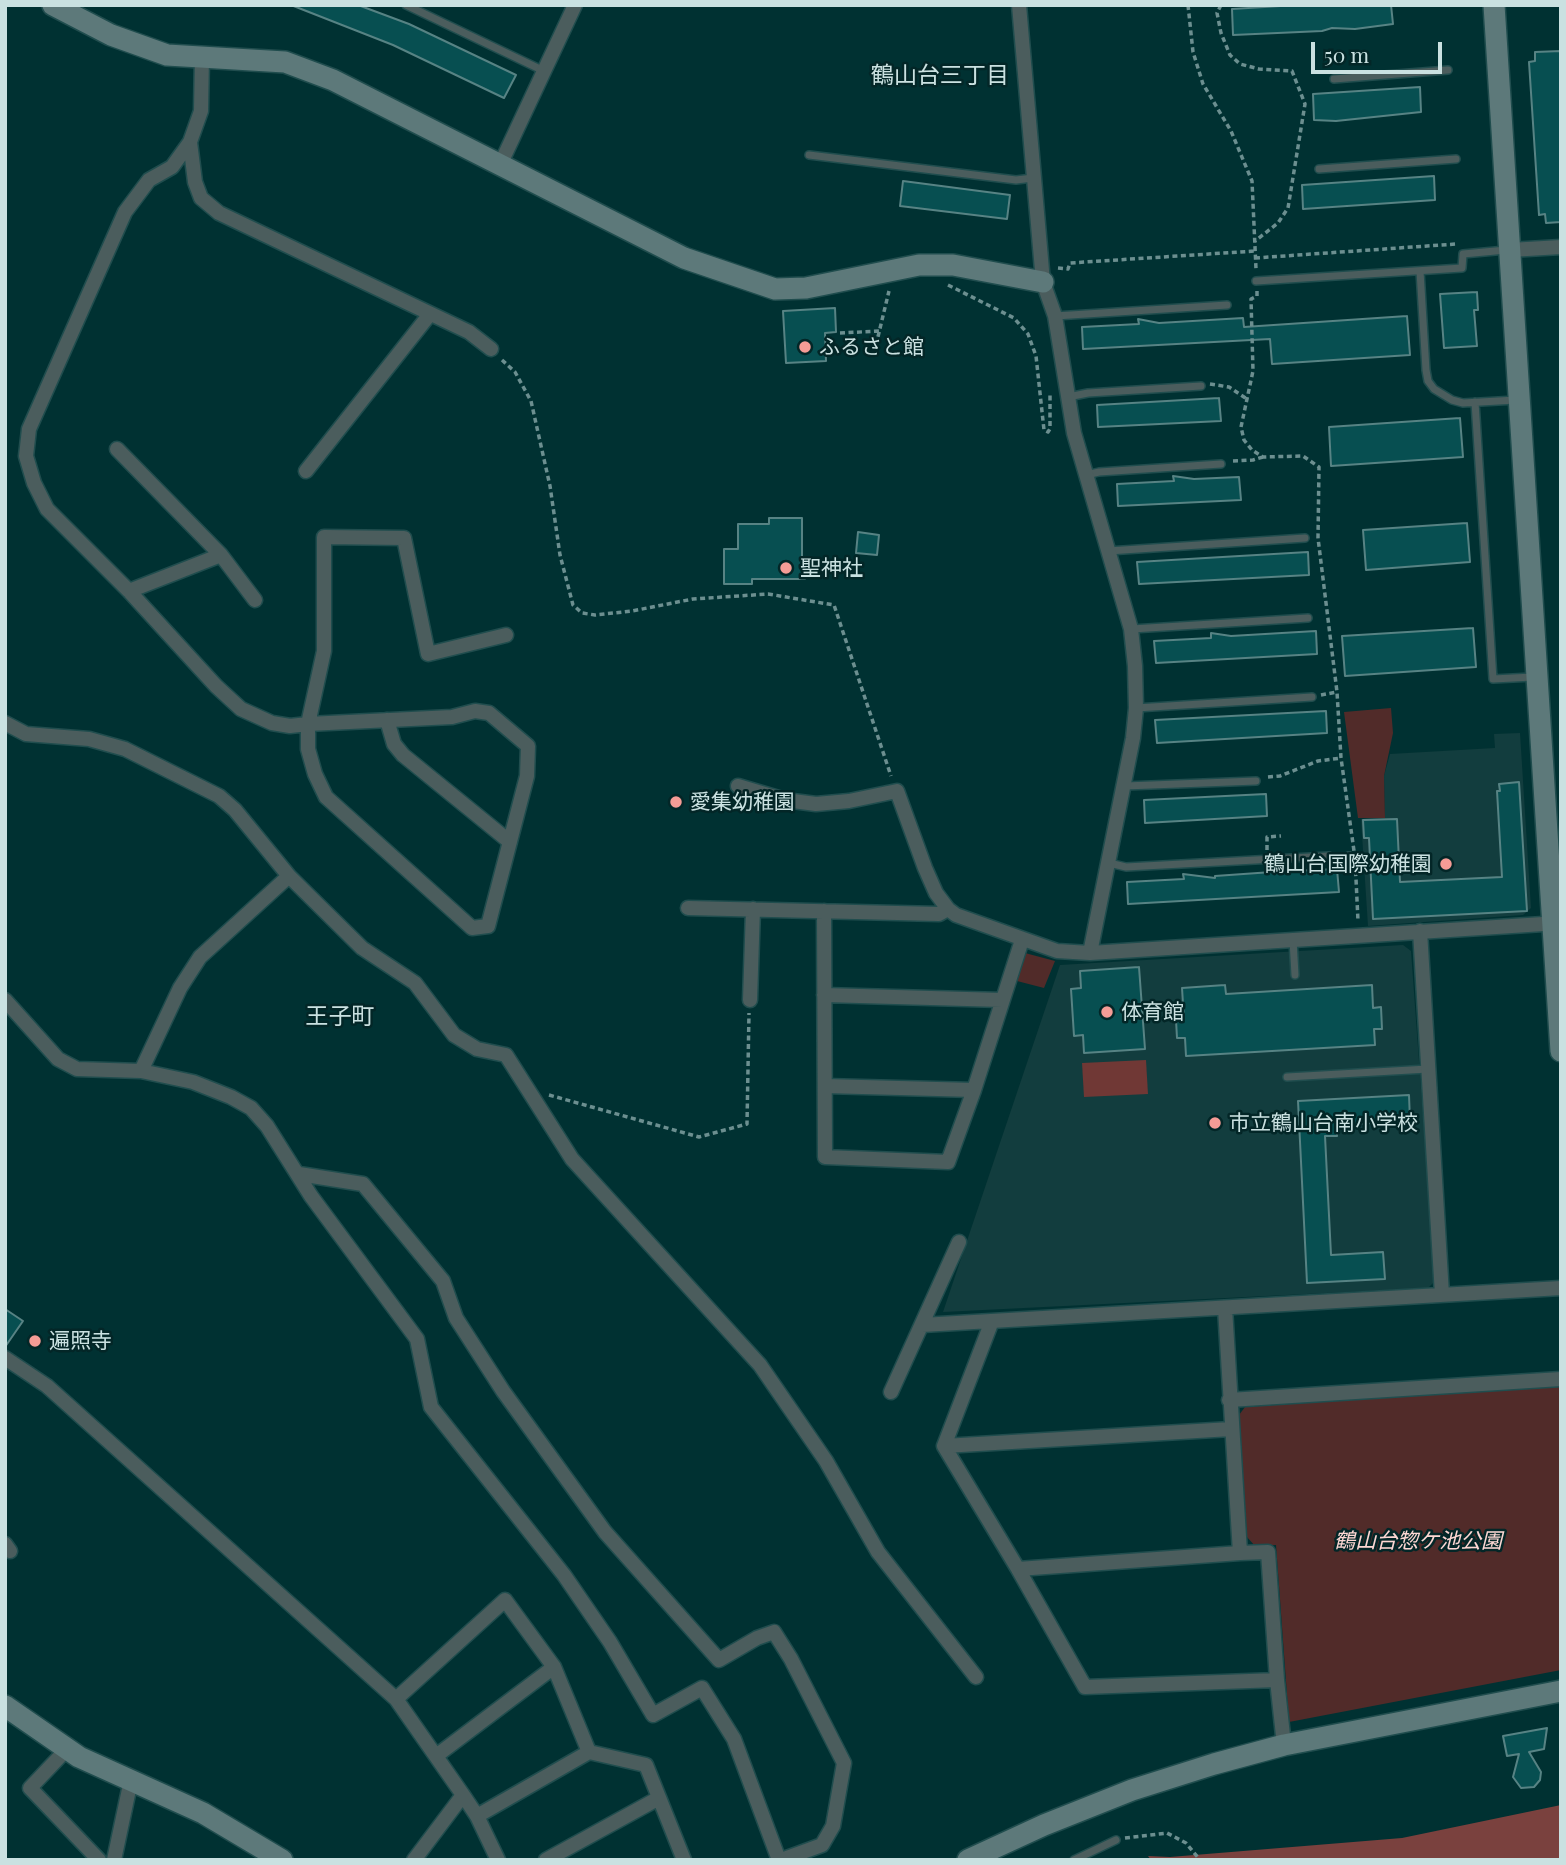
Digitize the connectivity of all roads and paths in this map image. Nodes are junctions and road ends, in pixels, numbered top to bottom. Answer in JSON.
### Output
{"nodes":[{"id":1,"x":53,"y":5,"type":"edge"},
{"id":2,"x":406,"y":5,"type":"edge"},
{"id":3,"x":575,"y":5,"type":"edge"},
{"id":4,"x":1020,"y":5,"type":"edge"},
{"id":5,"x":1188,"y":5,"type":"edge"},
{"id":6,"x":1221,"y":5,"type":"edge"},
{"id":7,"x":1494,"y":5,"type":"edge"},
{"id":8,"x":202,"y":56,"type":"junction"},
{"id":9,"x":1448,"y":70,"type":"dead end"},
{"id":10,"x":544,"y":71,"type":"junction"},
{"id":11,"x":1334,"y":79,"type":"dead end"},
{"id":12,"x":190,"y":142,"type":"junction"},
{"id":13,"x":809,"y":155,"type":"dead end"},
{"id":14,"x":1456,"y":159,"type":"dead end"},
{"id":15,"x":500,"y":165,"type":"junction"},
{"id":16,"x":1319,"y":169,"type":"dead end"},
{"id":17,"x":1033,"y":178,"type":"junction"},
{"id":18,"x":1255,"y":241,"type":"junction"},
{"id":19,"x":1463,"y":243,"type":"dead end"},
{"id":20,"x":1561,"y":247,"type":"edge"},
{"id":21,"x":1510,"y":250,"type":"junction"},
{"id":22,"x":1255,"y":251,"type":"junction"},
{"id":23,"x":1255,"y":258,"type":"junction"},
{"id":24,"x":893,"y":270,"type":"junction"},
{"id":25,"x":1420,"y":271,"type":"junction"},
{"id":26,"x":1047,"y":275,"type":"junction"},
{"id":27,"x":1256,"y":281,"type":"junction"},
{"id":28,"x":948,"y":284,"type":"dead end"},
{"id":29,"x":1227,"y":305,"type":"dead end"},
{"id":30,"x":430,"y":314,"type":"junction"},
{"id":31,"x":1055,"y":316,"type":"junction"},
{"id":32,"x":879,"y":331,"type":"junction"},
{"id":33,"x":840,"y":333,"type":"dead end"},
{"id":34,"x":876,"y":345,"type":"dead end"},
{"id":35,"x":491,"y":349,"type":"joint"},
{"id":36,"x":1064,"y":376,"type":"junction"},
{"id":37,"x":1201,"y":386,"type":"joint"},
{"id":38,"x":1068,"y":397,"type":"junction"},
{"id":39,"x":1247,"y":399,"type":"junction"},
{"id":40,"x":1520,"y":400,"type":"junction"},
{"id":41,"x":1475,"y":402,"type":"junction"},
{"id":42,"x":117,"y":449,"type":"dead end"},
{"id":43,"x":1263,"y":457,"type":"junction"},
{"id":44,"x":1221,"y":464,"type":"joint"},
{"id":45,"x":306,"y":471,"type":"dead end"},
{"id":46,"x":1085,"y":475,"type":"junction"},
{"id":47,"x":1305,"y":538,"type":"dead end"},
{"id":48,"x":1108,"y":551,"type":"junction"},
{"id":49,"x":221,"y":555,"type":"junction"},
{"id":50,"x":129,"y":591,"type":"junction"},
{"id":51,"x":256,"y":600,"type":"dead end"},
{"id":52,"x":1308,"y":618,"type":"dead end"},
{"id":53,"x":1131,"y":629,"type":"junction"},
{"id":54,"x":506,"y":635,"type":"dead end"},
{"id":55,"x":1537,"y":677,"type":"junction"},
{"id":56,"x":1312,"y":697,"type":"dead end"},
{"id":57,"x":1136,"y":708,"type":"junction"},
{"id":58,"x":387,"y":720,"type":"junction"},
{"id":59,"x":5,"y":723,"type":"edge"},
{"id":60,"x":308,"y":724,"type":"junction"},
{"id":61,"x":1341,"y":758,"type":"junction"},
{"id":62,"x":1256,"y":781,"type":"joint"},
{"id":63,"x":738,"y":786,"type":"dead end"},
{"id":64,"x":1125,"y":786,"type":"junction"},
{"id":65,"x":897,"y":791,"type":"junction"},
{"id":66,"x":1281,"y":836,"type":"dead end"},
{"id":67,"x":510,"y":842,"type":"junction"},
{"id":68,"x":1329,"y":856,"type":"dead end"},
{"id":69,"x":1267,"y":859,"type":"junction"},
{"id":70,"x":1109,"y":863,"type":"junction"},
{"id":71,"x":289,"y":876,"type":"junction"},
{"id":72,"x":688,"y":908,"type":"dead end"},
{"id":73,"x":753,"y":909,"type":"junction"},
{"id":74,"x":948,"y":909,"type":"junction"},
{"id":75,"x":824,"y":911,"type":"junction"},
{"id":76,"x":1357,"y":923,"type":"dead end"},
{"id":77,"x":1557,"y":923,"type":"edge"},
{"id":78,"x":1420,"y":931,"type":"junction"},
{"id":79,"x":1293,"y":939,"type":"junction"},
{"id":80,"x":1022,"y":940,"type":"junction"},
{"id":81,"x":1090,"y":953,"type":"junction"},
{"id":82,"x":1295,"y":975,"type":"dead end"},
{"id":83,"x":824,"y":995,"type":"junction"},
{"id":84,"x":5,"y":1000,"type":"edge"},
{"id":85,"x":750,"y":1000,"type":"joint"},
{"id":86,"x":1002,"y":1000,"type":"junction"},
{"id":87,"x":1561,"y":1051,"type":"edge"},
{"id":88,"x":1429,"y":1069,"type":"junction"},
{"id":89,"x":141,"y":1071,"type":"junction"},
{"id":90,"x":1287,"y":1077,"type":"dead end"},
{"id":91,"x":825,"y":1086,"type":"junction"},
{"id":92,"x":974,"y":1090,"type":"junction"},
{"id":93,"x":549,"y":1095,"type":"dead end"},
{"id":94,"x":299,"y":1174,"type":"junction"},
{"id":95,"x":959,"y":1242,"type":"dead end"},
{"id":96,"x":1561,"y":1288,"type":"edge"},
{"id":97,"x":1442,"y":1295,"type":"junction"},
{"id":98,"x":1225,"y":1308,"type":"junction"},
{"id":99,"x":992,"y":1321,"type":"junction"},
{"id":100,"x":922,"y":1325,"type":"junction"},
{"id":101,"x":5,"y":1358,"type":"edge"},
{"id":102,"x":1561,"y":1379,"type":"edge"},
{"id":103,"x":891,"y":1392,"type":"dead end"},
{"id":104,"x":1229,"y":1400,"type":"junction"},
{"id":105,"x":1231,"y":1429,"type":"junction"},
{"id":106,"x":944,"y":1446,"type":"junction"},
{"id":107,"x":1240,"y":1553,"type":"junction"},
{"id":108,"x":1018,"y":1569,"type":"junction"},
{"id":109,"x":554,"y":1667,"type":"junction"},
{"id":110,"x":976,"y":1677,"type":"dead end"},
{"id":111,"x":1277,"y":1680,"type":"junction"},
{"id":112,"x":1561,"y":1692,"type":"edge"},
{"id":113,"x":396,"y":1699,"type":"junction"},
{"id":114,"x":5,"y":1706,"type":"edge"},
{"id":115,"x":1284,"y":1745,"type":"junction"},
{"id":116,"x":67,"y":1749,"type":"junction"},
{"id":117,"x":589,"y":1752,"type":"junction"},
{"id":118,"x":436,"y":1756,"type":"junction"},
{"id":119,"x":131,"y":1780,"type":"junction"},
{"id":120,"x":463,"y":1795,"type":"junction"},
{"id":121,"x":659,"y":1798,"type":"junction"},
{"id":122,"x":477,"y":1816,"type":"junction"},
{"id":123,"x":1116,"y":1840,"type":"joint"},
{"id":124,"x":99,"y":1860,"type":"edge"},
{"id":125,"x":114,"y":1860,"type":"edge"},
{"id":126,"x":282,"y":1860,"type":"edge"},
{"id":127,"x":414,"y":1860,"type":"edge"},
{"id":128,"x":498,"y":1860,"type":"edge"},
{"id":129,"x":547,"y":1860,"type":"edge"},
{"id":130,"x":684,"y":1860,"type":"edge"},
{"id":131,"x":780,"y":1860,"type":"edge"},
{"id":132,"x":968,"y":1860,"type":"edge"},
{"id":133,"x":1074,"y":1860,"type":"edge"},
{"id":134,"x":1200,"y":1860,"type":"edge"}],
"edges":[{"from":1,"to":8,"type":"street"},
{"from":2,"to":10,"type":"lane"},
{"from":3,"to":10,"type":"street"},
{"from":4,"to":17,"type":"street"},
{"from":5,"to":18,"type":"path"},
{"from":6,"to":18,"type":"path"},
{"from":7,"to":21,"type":"street"},
{"from":8,"to":12,"type":"street"},
{"from":8,"to":15,"type":"street"},
{"from":9,"to":11,"type":"lane"},
{"from":10,"to":15,"type":"street"},
{"from":12,"to":30,"type":"street"},
{"from":12,"to":50,"type":"street"},
{"from":13,"to":17,"type":"lane"},
{"from":14,"to":16,"type":"lane"},
{"from":15,"to":24,"type":"street"},
{"from":17,"to":26,"type":"street"},
{"from":18,"to":22,"type":"path"},
{"from":19,"to":23,"type":"path"},
{"from":20,"to":21,"type":"street"},
{"from":21,"to":25,"type":"lane"},
{"from":21,"to":40,"type":"street"},
{"from":22,"to":23,"type":"path"},
{"from":22,"to":26,"type":"path"},
{"from":23,"to":27,"type":"path"},
{"from":24,"to":26,"type":"street"},
{"from":24,"to":32,"type":"path"},
{"from":25,"to":27,"type":"lane"},
{"from":25,"to":41,"type":"lane"},
{"from":26,"to":31,"type":"street"},
{"from":27,"to":39,"type":"path"},
{"from":28,"to":36,"type":"path"},
{"from":29,"to":31,"type":"lane"},
{"from":30,"to":35,"type":"street"},
{"from":30,"to":45,"type":"street"},
{"from":31,"to":36,"type":"street"},
{"from":32,"to":33,"type":"path"},
{"from":32,"to":34,"type":"path"},
{"from":35,"to":65,"type":"path"},
{"from":36,"to":38,"type":"street"},
{"from":37,"to":38,"type":"lane"},
{"from":37,"to":39,"type":"path"},
{"from":38,"to":46,"type":"street"},
{"from":39,"to":43,"type":"path"},
{"from":40,"to":41,"type":"lane"},
{"from":40,"to":55,"type":"street"},
{"from":41,"to":55,"type":"lane"},
{"from":42,"to":49,"type":"street"},
{"from":43,"to":44,"type":"path"},
{"from":43,"to":61,"type":"path"},
{"from":44,"to":46,"type":"lane"},
{"from":46,"to":48,"type":"street"},
{"from":47,"to":48,"type":"lane"},
{"from":48,"to":53,"type":"street"},
{"from":49,"to":50,"type":"street"},
{"from":49,"to":51,"type":"street"},
{"from":50,"to":60,"type":"street"},
{"from":52,"to":53,"type":"lane"},
{"from":53,"to":57,"type":"street"},
{"from":54,"to":60,"type":"street"},
{"from":55,"to":77,"type":"street"},
{"from":56,"to":57,"type":"lane"},
{"from":57,"to":64,"type":"street"},
{"from":58,"to":60,"type":"street"},
{"from":58,"to":67,"type":"street"},
{"from":58,"to":67,"type":"street"},
{"from":59,"to":71,"type":"street"},
{"from":60,"to":67,"type":"street"},
{"from":61,"to":62,"type":"path"},
{"from":61,"to":76,"type":"path"},
{"from":62,"to":64,"type":"lane"},
{"from":63,"to":65,"type":"street"},
{"from":64,"to":70,"type":"street"},
{"from":65,"to":74,"type":"street"},
{"from":66,"to":69,"type":"path"},
{"from":68,"to":69,"type":"lane"},
{"from":69,"to":70,"type":"lane"},
{"from":70,"to":81,"type":"street"},
{"from":71,"to":89,"type":"street"},
{"from":71,"to":110,"type":"street"},
{"from":72,"to":73,"type":"street"},
{"from":73,"to":75,"type":"street"},
{"from":73,"to":85,"type":"street"},
{"from":74,"to":75,"type":"street"},
{"from":74,"to":80,"type":"street"},
{"from":75,"to":83,"type":"street"},
{"from":77,"to":78,"type":"street"},
{"from":77,"to":87,"type":"street"},
{"from":78,"to":79,"type":"street"},
{"from":78,"to":88,"type":"street"},
{"from":79,"to":81,"type":"street"},
{"from":79,"to":82,"type":"lane"},
{"from":80,"to":81,"type":"street"},
{"from":80,"to":86,"type":"street"},
{"from":83,"to":86,"type":"street"},
{"from":83,"to":91,"type":"street"},
{"from":84,"to":89,"type":"street"},
{"from":85,"to":93,"type":"path"},
{"from":86,"to":92,"type":"street"},
{"from":88,"to":90,"type":"lane"},
{"from":88,"to":97,"type":"street"},
{"from":89,"to":94,"type":"street"},
{"from":91,"to":92,"type":"street"},
{"from":91,"to":92,"type":"street"},
{"from":94,"to":131,"type":"street"},
{"from":94,"to":131,"type":"street"},
{"from":95,"to":100,"type":"street"},
{"from":96,"to":97,"type":"street"},
{"from":97,"to":98,"type":"street"},
{"from":98,"to":99,"type":"street"},
{"from":98,"to":104,"type":"street"},
{"from":99,"to":100,"type":"street"},
{"from":99,"to":106,"type":"street"},
{"from":100,"to":103,"type":"street"},
{"from":101,"to":113,"type":"street"},
{"from":102,"to":104,"type":"street"},
{"from":104,"to":105,"type":"street"},
{"from":105,"to":106,"type":"street"},
{"from":105,"to":107,"type":"street"},
{"from":106,"to":108,"type":"street"},
{"from":107,"to":108,"type":"street"},
{"from":107,"to":111,"type":"street"},
{"from":108,"to":111,"type":"street"},
{"from":109,"to":113,"type":"street"},
{"from":109,"to":117,"type":"street"},
{"from":109,"to":118,"type":"street"},
{"from":111,"to":115,"type":"street"},
{"from":112,"to":115,"type":"street"},
{"from":113,"to":118,"type":"street"},
{"from":114,"to":116,"type":"street"},
{"from":115,"to":132,"type":"street"},
{"from":116,"to":119,"type":"street"},
{"from":116,"to":124,"type":"street"},
{"from":117,"to":121,"type":"street"},
{"from":117,"to":122,"type":"street"},
{"from":118,"to":120,"type":"street"},
{"from":119,"to":125,"type":"street"},
{"from":119,"to":126,"type":"street"},
{"from":120,"to":122,"type":"street"},
{"from":120,"to":127,"type":"street"},
{"from":121,"to":129,"type":"street"},
{"from":121,"to":130,"type":"street"},
{"from":122,"to":128,"type":"street"},
{"from":123,"to":133,"type":"lane"},
{"from":123,"to":134,"type":"path"}]}
